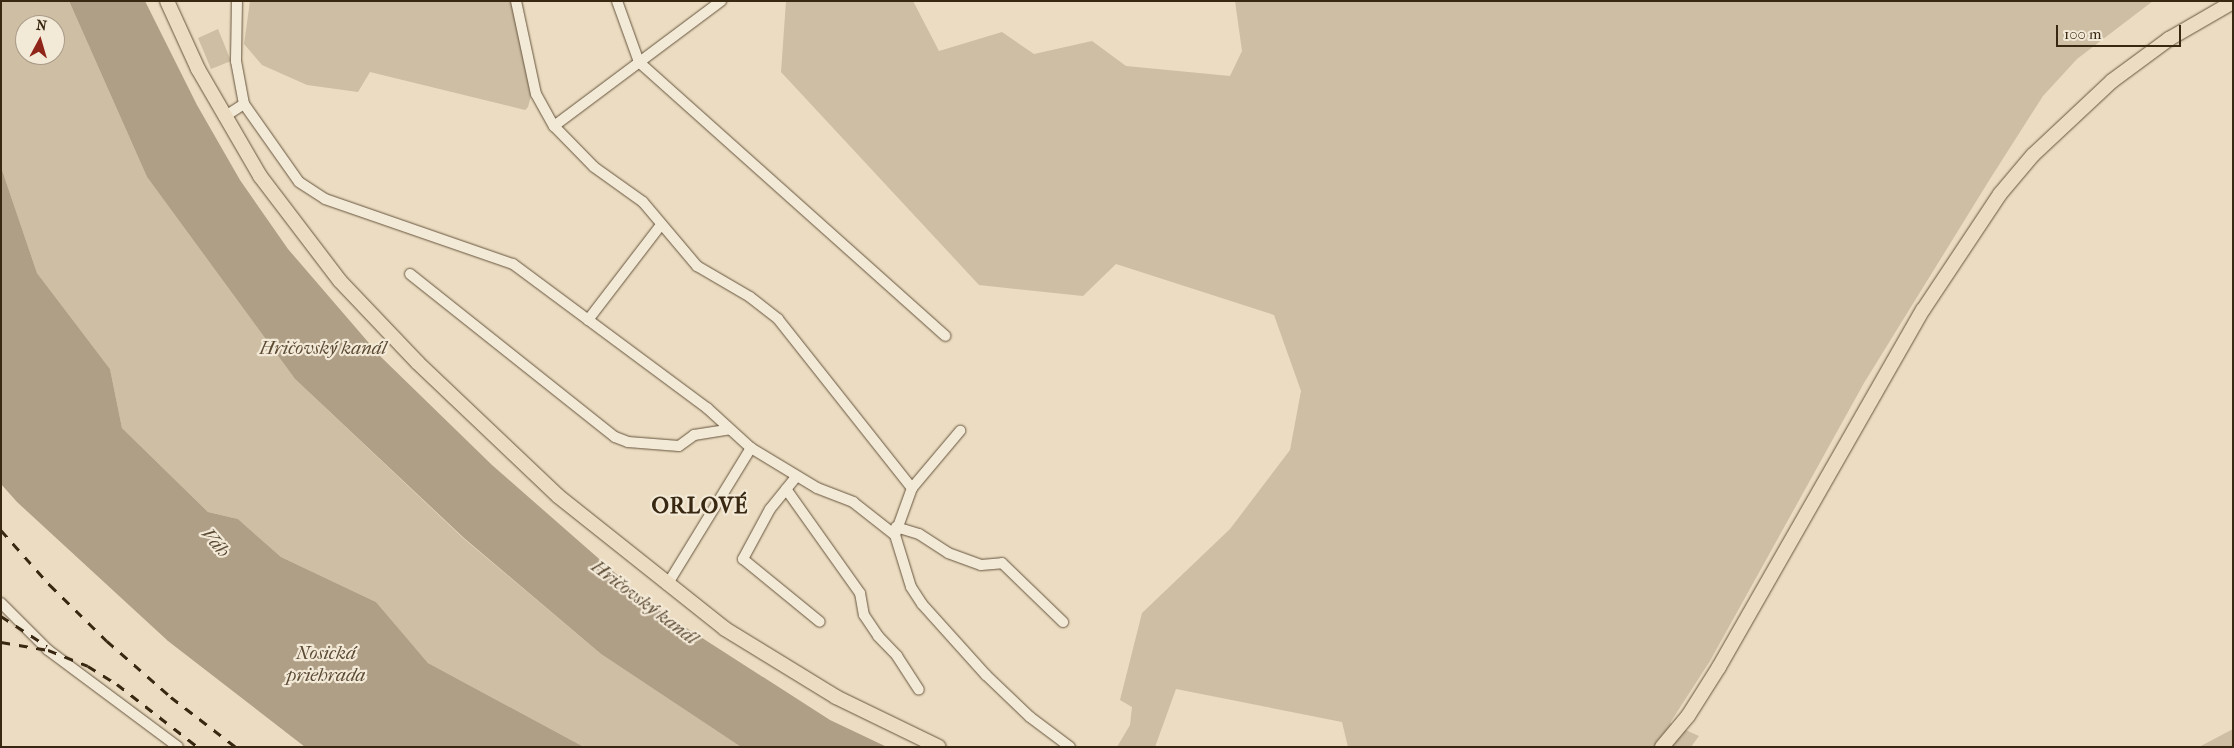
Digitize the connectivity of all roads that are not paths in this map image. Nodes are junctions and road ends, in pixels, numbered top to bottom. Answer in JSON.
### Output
{"nodes":[{"id":1,"x":167,"y":1,"type":"edge"},
{"id":2,"x":237,"y":1,"type":"edge"},
{"id":3,"x":516,"y":1,"type":"edge"},
{"id":4,"x":617,"y":1,"type":"edge"},
{"id":5,"x":721,"y":1,"type":"edge"},
{"id":6,"x":2225,"y":3,"type":"edge"},
{"id":7,"x":639,"y":62,"type":"junction"},
{"id":8,"x":244,"y":104,"type":"junction"},
{"id":9,"x":224,"y":117,"type":"junction"},
{"id":10,"x":554,"y":126,"type":"junction"},
{"id":11,"x":661,"y":225,"type":"junction"},
{"id":12,"x":410,"y":274,"type":"dead end"},
{"id":13,"x":588,"y":320,"type":"junction"},
{"id":14,"x":945,"y":336,"type":"dead end"},
{"id":15,"x":730,"y":429,"type":"junction"},
{"id":16,"x":960,"y":431,"type":"dead end"},
{"id":17,"x":751,"y":448,"type":"junction"},
{"id":18,"x":796,"y":477,"type":"junction"},
{"id":19,"x":912,"y":488,"type":"junction"},
{"id":20,"x":786,"y":489,"type":"junction"},
{"id":21,"x":896,"y":531,"type":"junction"},
{"id":22,"x":668,"y":585,"type":"junction"},
{"id":23,"x":1,"y":603,"type":"edge"},
{"id":24,"x":820,"y":622,"type":"dead end"},
{"id":25,"x":1063,"y":622,"type":"dead end"},
{"id":26,"x":919,"y":690,"type":"dead end"},
{"id":27,"x":178,"y":747,"type":"edge"},
{"id":28,"x":938,"y":747,"type":"edge"},
{"id":29,"x":1070,"y":747,"type":"edge"},
{"id":30,"x":1662,"y":747,"type":"edge"}],
"edges":[{"from":1,"to":9,"type":"main road"},
{"from":2,"to":8,"type":"street"},
{"from":3,"to":10,"type":"street"},
{"from":4,"to":7,"type":"street"},
{"from":5,"to":7,"type":"street"},
{"from":6,"to":30,"type":"main road"},
{"from":7,"to":10,"type":"street"},
{"from":7,"to":14,"type":"street"},
{"from":8,"to":9,"type":"street"},
{"from":8,"to":13,"type":"street"},
{"from":9,"to":22,"type":"main road"},
{"from":10,"to":11,"type":"street"},
{"from":11,"to":13,"type":"street"},
{"from":11,"to":19,"type":"street"},
{"from":12,"to":15,"type":"street"},
{"from":13,"to":15,"type":"street"},
{"from":15,"to":17,"type":"street"},
{"from":16,"to":19,"type":"street"},
{"from":17,"to":18,"type":"street"},
{"from":17,"to":22,"type":"street"},
{"from":18,"to":20,"type":"street"},
{"from":18,"to":21,"type":"street"},
{"from":19,"to":21,"type":"street"},
{"from":20,"to":24,"type":"street"},
{"from":20,"to":26,"type":"street"},
{"from":21,"to":25,"type":"street"},
{"from":21,"to":29,"type":"street"},
{"from":22,"to":28,"type":"main road"},
{"from":23,"to":27,"type":"street"}]}
